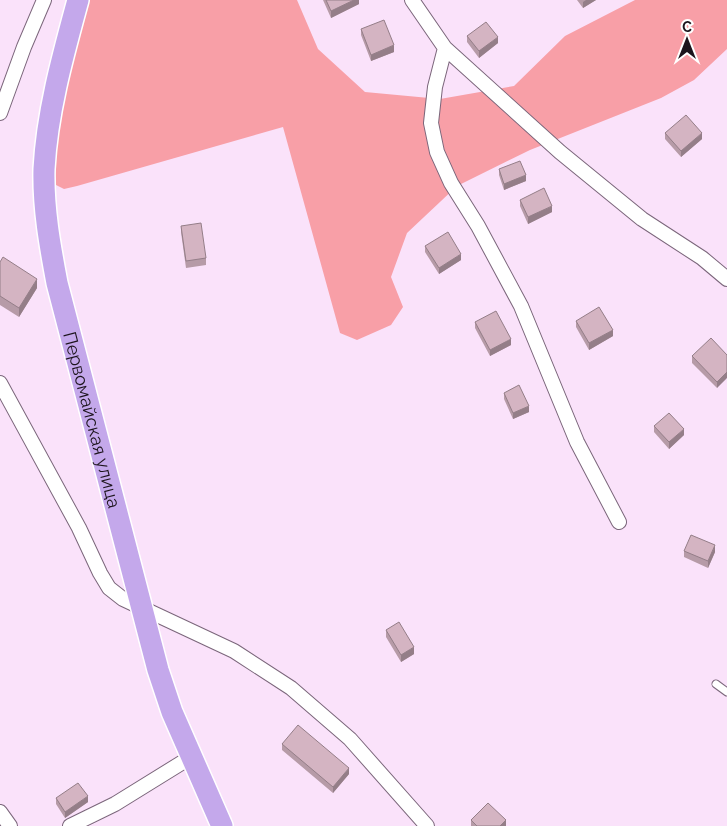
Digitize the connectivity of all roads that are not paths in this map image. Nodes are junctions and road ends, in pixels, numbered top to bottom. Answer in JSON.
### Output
{"nodes":[{"id":1,"x":44,"y":0,"type":"edge"},
{"id":2,"x":78,"y":0,"type":"edge"},
{"id":3,"x":412,"y":0,"type":"edge"},
{"id":4,"x":445,"y":48,"type":"junction"},
{"id":5,"x":0,"y":113,"type":"edge"},
{"id":6,"x":727,"y":279,"type":"edge"},
{"id":7,"x":0,"y":383,"type":"edge"},
{"id":8,"x":619,"y":522,"type":"dead end"},
{"id":9,"x":141,"y":607,"type":"junction"},
{"id":10,"x":716,"y":684,"type":"dead end"},
{"id":11,"x":727,"y":692,"type":"edge"},
{"id":12,"x":191,"y":758,"type":"junction"},
{"id":13,"x":0,"y":812,"type":"edge"},
{"id":14,"x":10,"y":826,"type":"edge"},
{"id":15,"x":70,"y":826,"type":"edge"},
{"id":16,"x":222,"y":826,"type":"edge"},
{"id":17,"x":427,"y":826,"type":"edge"}],
"edges":[{"from":1,"to":5,"type":"street"},
{"from":2,"to":9,"type":"main road","name":"Первомайская улица"},
{"from":3,"to":4,"type":"street"},
{"from":4,"to":6,"type":"street"},
{"from":4,"to":8,"type":"street"},
{"from":7,"to":9,"type":"street"},
{"from":9,"to":12,"type":"main road","name":"Первомайская улица"},
{"from":9,"to":17,"type":"street"},
{"from":10,"to":11,"type":"lane"},
{"from":12,"to":15,"type":"street"},
{"from":12,"to":16,"type":"main road","name":"Первомайская улица"},
{"from":13,"to":14,"type":"street"}]}
